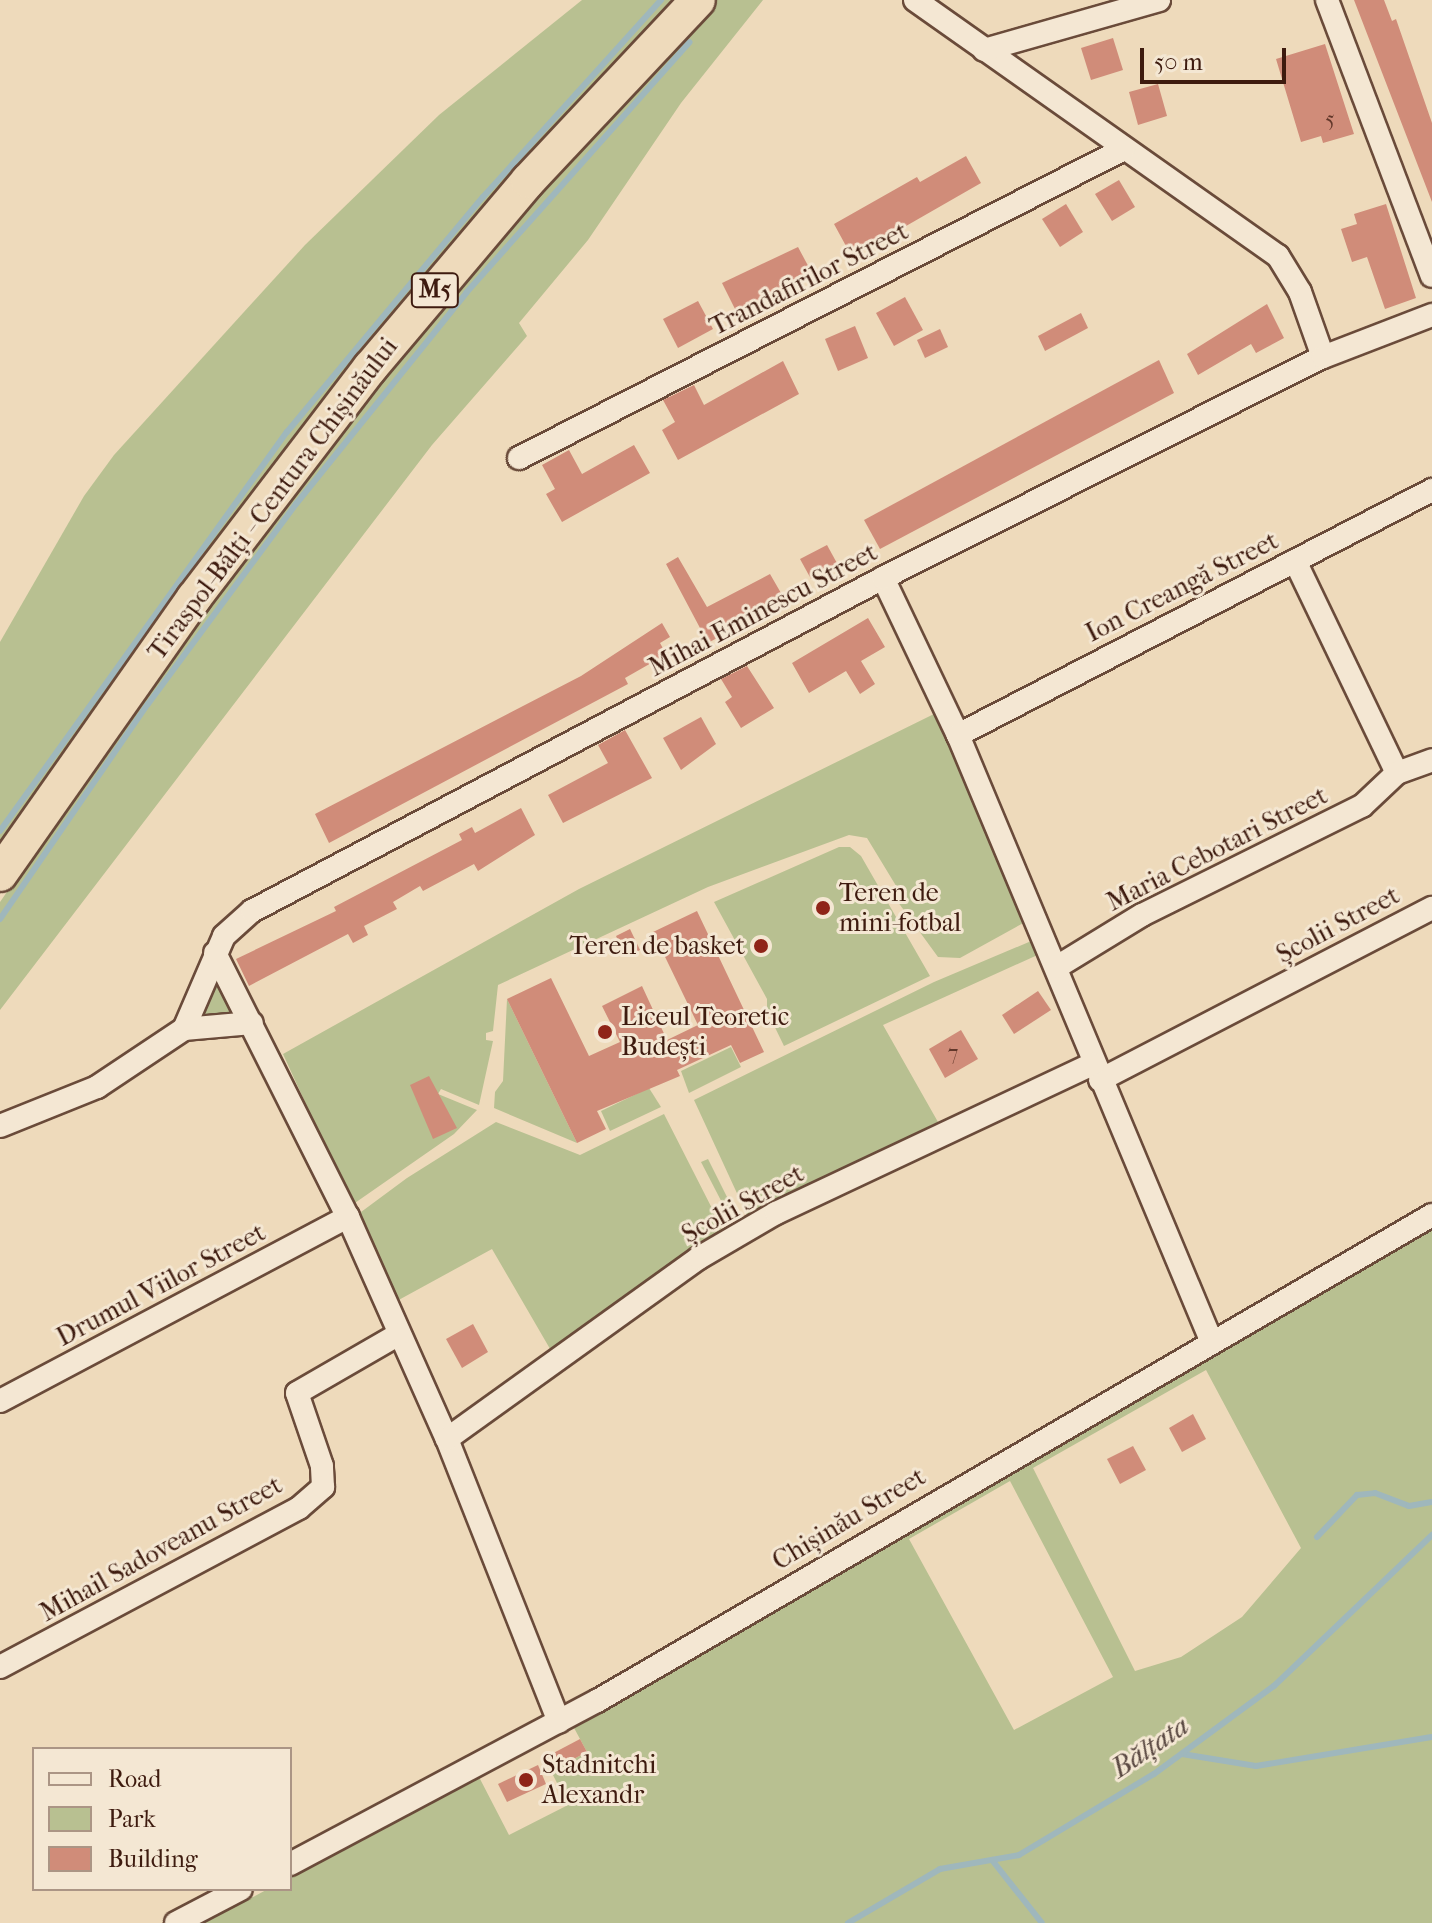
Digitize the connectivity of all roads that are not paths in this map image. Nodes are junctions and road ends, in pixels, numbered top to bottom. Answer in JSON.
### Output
{"nodes":[{"id":1,"x":698,"y":0,"type":"edge"},
{"id":2,"x":915,"y":0,"type":"edge"},
{"id":3,"x":1159,"y":0,"type":"edge"},
{"id":4,"x":1327,"y":0,"type":"edge"},
{"id":5,"x":984,"y":50,"type":"junction"},
{"id":6,"x":1124,"y":149,"type":"junction"},
{"id":7,"x":1432,"y":276,"type":"edge"},
{"id":8,"x":1432,"y":315,"type":"edge"},
{"id":9,"x":1323,"y":357,"type":"junction"},
{"id":10,"x":519,"y":458,"type":"dead end"},
{"id":11,"x":1432,"y":490,"type":"edge"},
{"id":12,"x":1295,"y":561,"type":"junction"},
{"id":13,"x":883,"y":578,"type":"junction"},
{"id":14,"x":958,"y":735,"type":"junction"},
{"id":15,"x":1432,"y":760,"type":"edge"},
{"id":16,"x":1397,"y":773,"type":"junction"},
{"id":17,"x":0,"y":874,"type":"edge"},
{"id":18,"x":1432,"y":908,"type":"edge"},
{"id":19,"x":215,"y":953,"type":"junction"},
{"id":20,"x":1057,"y":967,"type":"junction"},
{"id":21,"x":252,"y":1023,"type":"junction"},
{"id":22,"x":184,"y":1029,"type":"junction"},
{"id":23,"x":1096,"y":1072,"type":"junction"},
{"id":24,"x":0,"y":1126,"type":"edge"},
{"id":25,"x":1432,"y":1215,"type":"edge"},
{"id":26,"x":348,"y":1217,"type":"junction"},
{"id":27,"x":399,"y":1334,"type":"junction"},
{"id":28,"x":1211,"y":1340,"type":"junction"},
{"id":29,"x":0,"y":1401,"type":"edge"},
{"id":30,"x":447,"y":1439,"type":"junction"},
{"id":31,"x":0,"y":1667,"type":"edge"},
{"id":32,"x":559,"y":1722,"type":"junction"},
{"id":33,"x":292,"y":1863,"type":"edge"},
{"id":34,"x":237,"y":1891,"type":"edge"},
{"id":35,"x":176,"y":1923,"type":"edge"}],
"edges":[{"from":1,"to":17,"type":"highway","name":"Tiraspol-Bălţi - Centura Chișinăului","number":"M5"},
{"from":2,"to":5,"type":"street"},
{"from":3,"to":5,"type":"street"},
{"from":4,"to":7,"type":"street"},
{"from":5,"to":6,"type":"street"},
{"from":6,"to":9,"type":"street"},
{"from":6,"to":10,"type":"street","name":"Trandafirilor Street"},
{"from":8,"to":9,"type":"street","name":"Mihai Eminescu Street"},
{"from":9,"to":13,"type":"street","name":"Mihai Eminescu Street"},
{"from":11,"to":12,"type":"street","name":"Ion Creangă Street"},
{"from":12,"to":14,"type":"street","name":"Ion Creangă Street"},
{"from":12,"to":16,"type":"street"},
{"from":13,"to":14,"type":"street"},
{"from":13,"to":19,"type":"street","name":"Mihai Eminescu Street"},
{"from":14,"to":20,"type":"street"},
{"from":15,"to":16,"type":"street","name":"Maria Cebotari Street"},
{"from":16,"to":20,"type":"street","name":"Maria Cebotari Street"},
{"from":18,"to":23,"type":"street","name":"Școlii Street"},
{"from":19,"to":21,"type":"street"},
{"from":19,"to":22,"type":"street","name":"Mihai Eminescu Street"},
{"from":20,"to":23,"type":"street"},
{"from":21,"to":22,"type":"street"},
{"from":21,"to":26,"type":"street"},
{"from":22,"to":24,"type":"street"},
{"from":23,"to":28,"type":"street"},
{"from":23,"to":30,"type":"street","name":"Școlii Street"},
{"from":25,"to":28,"type":"street","name":"Chișinău Street"},
{"from":26,"to":27,"type":"street"},
{"from":26,"to":29,"type":"street","name":"Drumul Viilor Street"},
{"from":27,"to":30,"type":"street"},
{"from":27,"to":31,"type":"street","name":"Mihail Sadoveanu Street"},
{"from":28,"to":32,"type":"street","name":"Chișinău Street"},
{"from":30,"to":32,"type":"street"},
{"from":32,"to":33,"type":"street","name":"Chișinău Street"},
{"from":34,"to":35,"type":"street"}]}
